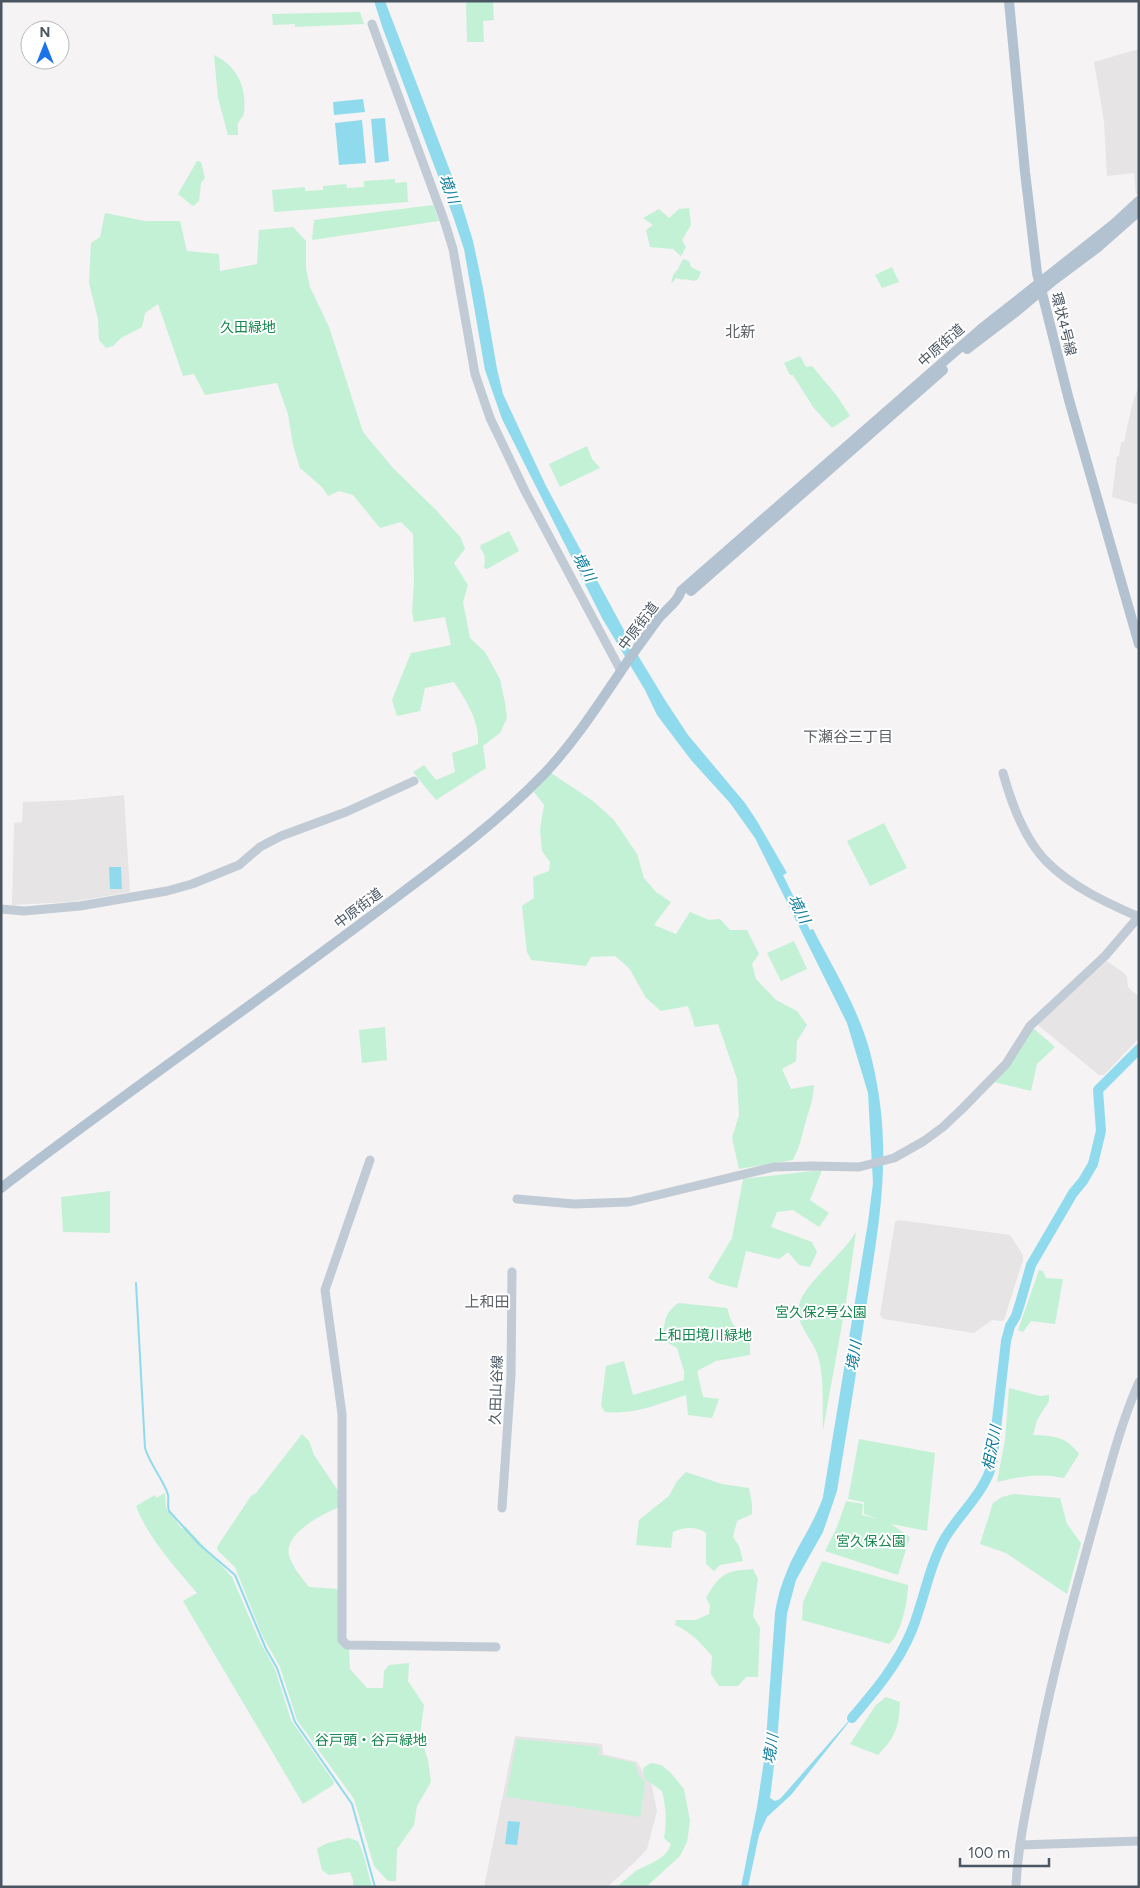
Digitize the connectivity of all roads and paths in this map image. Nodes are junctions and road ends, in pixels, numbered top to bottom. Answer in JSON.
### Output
{"nodes":[{"id":1,"x":1009,"y":1,"type":"edge"},
{"id":2,"x":372,"y":24,"type":"dead end"},
{"id":3,"x":1139,"y":202,"type":"edge"},
{"id":4,"x":1139,"y":211,"type":"edge"},
{"id":5,"x":1040,"y":286,"type":"junction"},
{"id":6,"x":1139,"y":644,"type":"edge"},
{"id":7,"x":622,"y":669,"type":"junction"},
{"id":8,"x":1003,"y":773,"type":"dead end"},
{"id":9,"x":414,"y":781,"type":"dead end"},
{"id":10,"x":1,"y":909,"type":"edge"},
{"id":11,"x":1139,"y":918,"type":"edge"},
{"id":12,"x":370,"y":1160,"type":"dead end"},
{"id":13,"x":1,"y":1188,"type":"edge"},
{"id":14,"x":517,"y":1199,"type":"dead end"},
{"id":15,"x":512,"y":1272,"type":"dead end"},
{"id":16,"x":1139,"y":1382,"type":"edge"},
{"id":17,"x":502,"y":1508,"type":"dead end"},
{"id":18,"x":496,"y":1647,"type":"dead end"},
{"id":19,"x":1139,"y":1841,"type":"edge"},
{"id":20,"x":1020,"y":1845,"type":"junction"},
{"id":21,"x":1016,"y":1887,"type":"edge"}],
"edges":[{"from":1,"to":5,"type":"main road","name":"環状4号線"},
{"from":2,"to":7,"type":"street"},
{"from":3,"to":5,"type":"main road","name":"中原街道"},
{"from":4,"to":5,"type":"main road","name":"中原街道"},
{"from":5,"to":6,"type":"main road","name":"環状4号線"},
{"from":5,"to":7,"type":"main road","name":"中原街道"},
{"from":7,"to":13,"type":"main road","name":"中原街道"},
{"from":8,"to":11,"type":"street"},
{"from":9,"to":10,"type":"street"},
{"from":11,"to":14,"type":"street"},
{"from":12,"to":18,"type":"street"},
{"from":15,"to":17,"type":"street","name":"久田山谷線"},
{"from":16,"to":20,"type":"street"},
{"from":19,"to":20,"type":"street"},
{"from":20,"to":21,"type":"street"}]}
